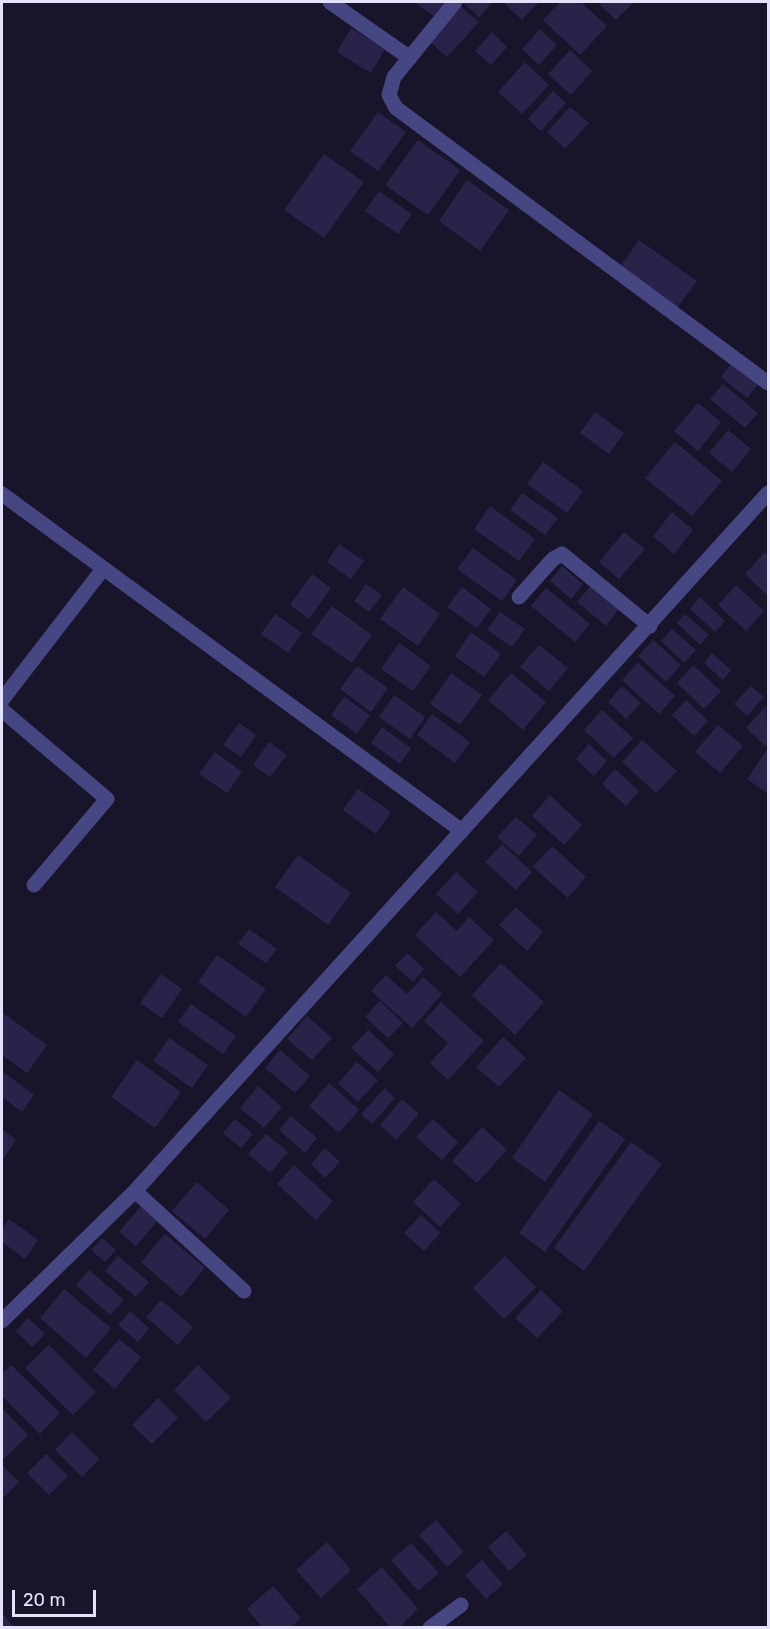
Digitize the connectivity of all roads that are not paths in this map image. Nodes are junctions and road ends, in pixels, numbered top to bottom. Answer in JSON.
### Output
{"nodes":[{"id":1,"x":330,"y":2,"type":"edge"},
{"id":2,"x":455,"y":2,"type":"edge"},
{"id":3,"x":410,"y":58,"type":"junction"},
{"id":4,"x":768,"y":383,"type":"edge"},
{"id":5,"x":768,"y":493,"type":"edge"},
{"id":6,"x":2,"y":494,"type":"edge"},
{"id":7,"x":103,"y":569,"type":"junction"},
{"id":8,"x":519,"y":597,"type":"dead end"},
{"id":9,"x":650,"y":626,"type":"junction"},
{"id":10,"x":2,"y":700,"type":"edge"},
{"id":11,"x":2,"y":710,"type":"edge"},
{"id":12,"x":462,"y":831,"type":"junction"},
{"id":13,"x":34,"y":885,"type":"dead end"},
{"id":14,"x":135,"y":1191,"type":"junction"},
{"id":15,"x":244,"y":1291,"type":"dead end"},
{"id":16,"x":2,"y":1321,"type":"edge"},
{"id":17,"x":461,"y":1605,"type":"dead end"},
{"id":18,"x":430,"y":1628,"type":"edge"}],
"edges":[{"from":1,"to":3,"type":"street"},
{"from":2,"to":3,"type":"street"},
{"from":3,"to":4,"type":"street"},
{"from":5,"to":9,"type":"street"},
{"from":6,"to":7,"type":"street"},
{"from":7,"to":10,"type":"street"},
{"from":7,"to":12,"type":"street"},
{"from":8,"to":9,"type":"street"},
{"from":9,"to":12,"type":"street"},
{"from":11,"to":13,"type":"street"},
{"from":12,"to":14,"type":"street"},
{"from":14,"to":15,"type":"street"},
{"from":14,"to":16,"type":"street"},
{"from":17,"to":18,"type":"street"}]}
